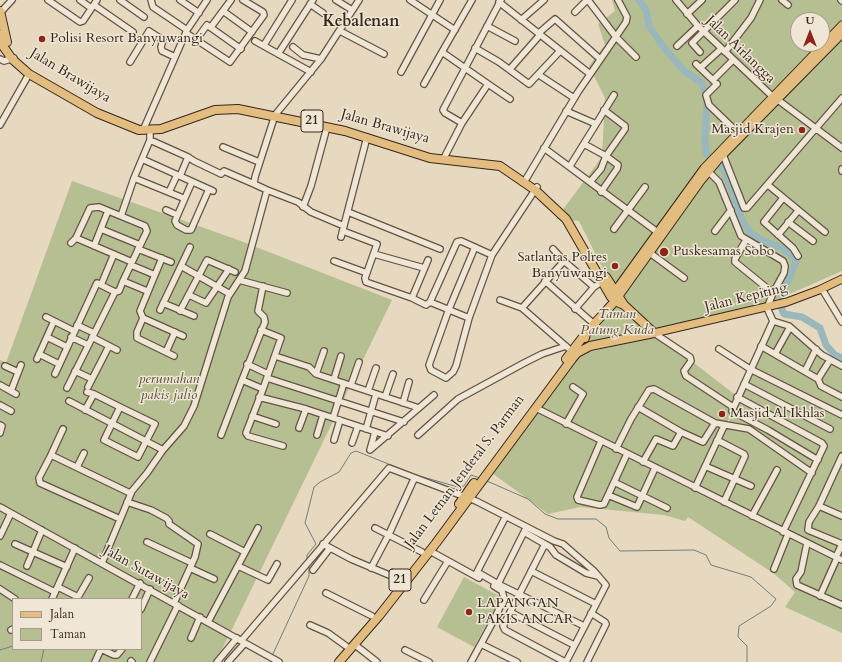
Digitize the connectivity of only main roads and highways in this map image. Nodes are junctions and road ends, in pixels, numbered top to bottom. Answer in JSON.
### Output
{"nodes":[{"id":1,"x":0,"y":12,"type":"edge"},
{"id":2,"x":842,"y":25,"type":"edge"},
{"id":3,"x":842,"y":34,"type":"edge"},
{"id":4,"x":0,"y":36,"type":"edge"},
{"id":5,"x":14,"y":58,"type":"junction"},
{"id":6,"x":775,"y":99,"type":"junction"},
{"id":7,"x":276,"y":114,"type":"junction"},
{"id":8,"x":147,"y":129,"type":"junction"},
{"id":9,"x":720,"y":154,"type":"junction"},
{"id":10,"x":536,"y":189,"type":"junction"},
{"id":11,"x":659,"y":233,"type":"junction"},
{"id":12,"x":842,"y":279,"type":"edge"},
{"id":13,"x":615,"y":296,"type":"junction"},
{"id":14,"x":586,"y":333,"type":"junction"},
{"id":15,"x":654,"y":333,"type":"junction"},
{"id":16,"x":590,"y":346,"type":"junction"},
{"id":17,"x":490,"y":466,"type":"junction"},
{"id":18,"x":426,"y":551,"type":"junction"},
{"id":19,"x":350,"y":645,"type":"junction"},
{"id":20,"x":333,"y":662,"type":"edge"},
{"id":21,"x":339,"y":662,"type":"edge"}],
"edges":[{"from":1,"to":5,"type":"highway","name":"Jalan Brawijaya","number":"21"},
{"from":2,"to":6,"type":"main road"},
{"from":3,"to":6,"type":"main road"},
{"from":4,"to":5,"type":"highway","name":"Jalan Brawijaya","number":"21"},
{"from":5,"to":8,"type":"highway","name":"Jalan Brawijaya","number":"21"},
{"from":5,"to":8,"type":"highway","name":"Jalan Brawijaya","number":"21"},
{"from":6,"to":9,"type":"main road"},
{"from":6,"to":9,"type":"main road"},
{"from":7,"to":8,"type":"highway","name":"Jalan Brawijaya","number":"21"},
{"from":7,"to":10,"type":"highway","name":"Jalan Brawijaya","number":"21"},
{"from":7,"to":10,"type":"highway","name":"Jalan Brawijaya","number":"21"},
{"from":9,"to":11,"type":"main road"},
{"from":10,"to":13,"type":"highway","name":"Jalan Brawijaya","number":"21"},
{"from":11,"to":13,"type":"main road"},
{"from":11,"to":13,"type":"main road"},
{"from":12,"to":15,"type":"main road","name":"Jalan Kepiting"},
{"from":13,"to":14,"type":"highway","number":"21"},
{"from":13,"to":15,"type":"highway","number":"21"},
{"from":14,"to":16,"type":"highway"},
{"from":14,"to":17,"type":"highway","name":"Jalan Letnan Jenderal S. Parman","number":"21"},
{"from":15,"to":16,"type":"highway","number":"21"},
{"from":16,"to":17,"type":"highway","name":"Jalan Letnan Jenderal S. Parman","number":"21"},
{"from":17,"to":18,"type":"highway","name":"Jalan Letnan Jenderal S. Parman","number":"21"},
{"from":18,"to":19,"type":"highway","name":"Jalan Letnan Jenderal S. Parman","number":"21"},
{"from":18,"to":19,"type":"highway","name":"Jalan Letnan Jenderal S. Parman","number":"21"},
{"from":19,"to":20,"type":"highway","name":"Jalan Letnan Jenderal S. Parman","number":"21"},
{"from":19,"to":21,"type":"highway","name":"Jalan Letnan Jenderal S. Parman","number":"21"}]}
